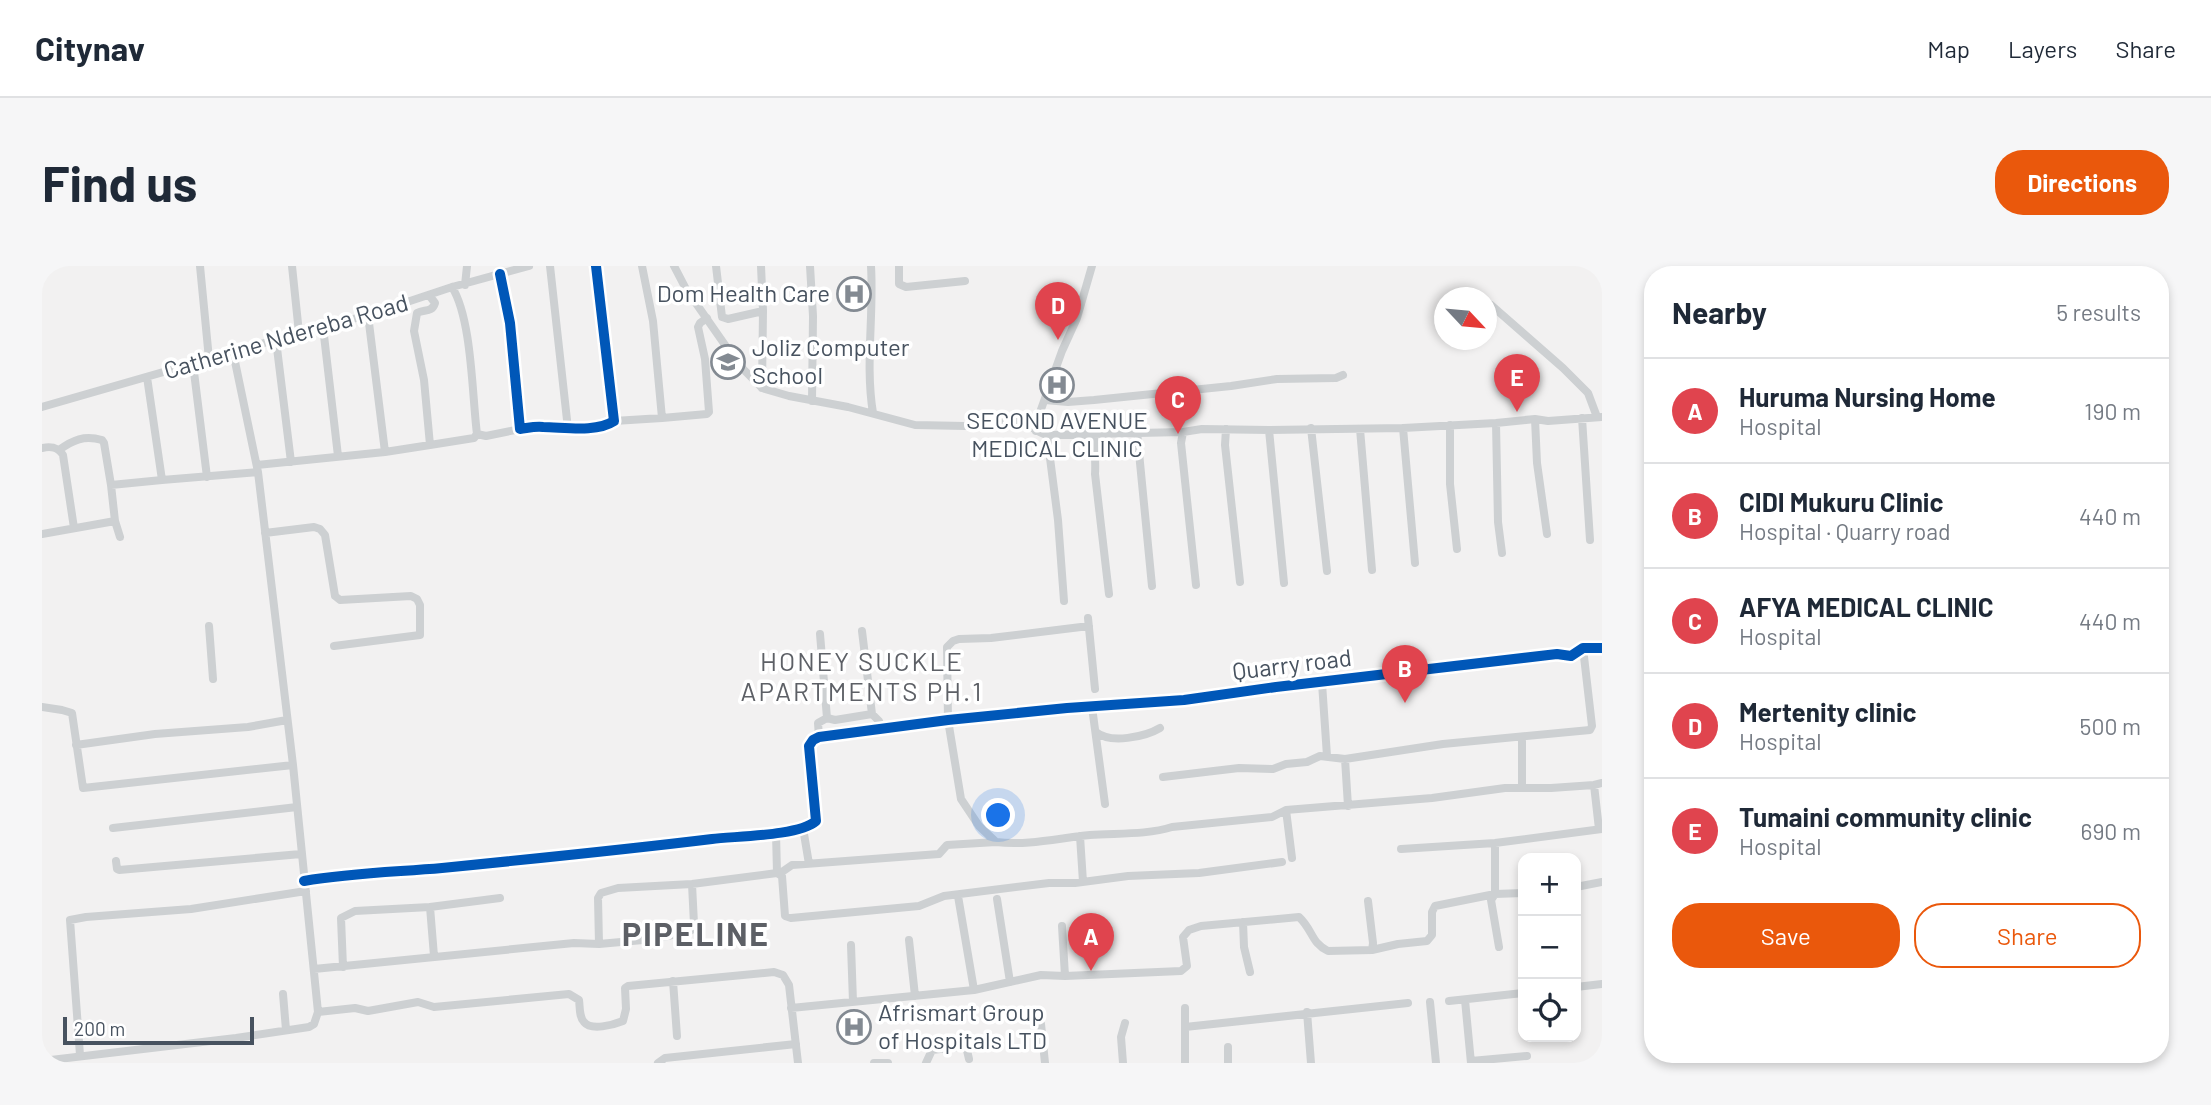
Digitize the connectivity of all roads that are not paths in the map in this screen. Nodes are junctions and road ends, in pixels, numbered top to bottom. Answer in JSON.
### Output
{"nodes":[{"id":1,"x":200,"y":266,"type":"edge"},
{"id":2,"x":292,"y":266,"type":"edge"},
{"id":3,"x":467,"y":266,"type":"edge"},
{"id":4,"x":530,"y":266,"type":"edge"},
{"id":5,"x":550,"y":266,"type":"edge"},
{"id":6,"x":596,"y":266,"type":"edge"},
{"id":7,"x":642,"y":266,"type":"edge"},
{"id":8,"x":674,"y":266,"type":"edge"},
{"id":9,"x":716,"y":266,"type":"edge"},
{"id":10,"x":761,"y":266,"type":"edge"},
{"id":11,"x":811,"y":266,"type":"edge"},
{"id":12,"x":871,"y":266,"type":"edge"},
{"id":13,"x":899,"y":266,"type":"edge"},
{"id":14,"x":1092,"y":266,"type":"edge"},
{"id":15,"x":500,"y":274,"type":"junction"},
{"id":16,"x":965,"y":281,"type":"dead end"},
{"id":17,"x":465,"y":285,"type":"junction"},
{"id":18,"x":452,"y":288,"type":"junction"},
{"id":19,"x":429,"y":295,"type":"junction"},
{"id":20,"x":1497,"y":309,"type":"edge"},
{"id":21,"x":763,"y":311,"type":"junction"},
{"id":22,"x":368,"y":315,"type":"junction"},
{"id":23,"x":707,"y":318,"type":"junction"},
{"id":24,"x":323,"y":327,"type":"junction"},
{"id":25,"x":299,"y":333,"type":"junction"},
{"id":26,"x":276,"y":341,"type":"junction"},
{"id":27,"x":233,"y":352,"type":"junction"},
{"id":28,"x":209,"y":359,"type":"junction"},
{"id":29,"x":194,"y":364,"type":"junction"},
{"id":30,"x":1343,"y":375,"type":"dead end"},
{"id":31,"x":147,"y":377,"type":"junction"},
{"id":32,"x":762,"y":388,"type":"junction"},
{"id":33,"x":1045,"y":400,"type":"junction"},
{"id":34,"x":812,"y":401,"type":"junction"},
{"id":35,"x":42,"y":407,"type":"edge"},
{"id":36,"x":873,"y":413,"type":"junction"},
{"id":37,"x":1599,"y":417,"type":"edge"},
{"id":38,"x":662,"y":418,"type":"junction"},
{"id":39,"x":1581,"y":418,"type":"junction"},
{"id":40,"x":1535,"y":419,"type":"junction"},
{"id":41,"x":614,"y":421,"type":"junction"},
{"id":42,"x":1496,"y":423,"type":"junction"},
{"id":43,"x":1450,"y":425,"type":"junction"},
{"id":44,"x":1311,"y":428,"type":"junction"},
{"id":45,"x":1403,"y":428,"type":"junction"},
{"id":46,"x":520,"y":429,"type":"junction"},
{"id":47,"x":568,"y":429,"type":"junction"},
{"id":48,"x":1226,"y":429,"type":"junction"},
{"id":49,"x":1360,"y":429,"type":"junction"},
{"id":50,"x":1269,"y":430,"type":"junction"},
{"id":51,"x":1036,"y":431,"type":"junction"},
{"id":52,"x":1137,"y":432,"type":"junction"},
{"id":53,"x":1183,"y":432,"type":"junction"},
{"id":54,"x":1094,"y":433,"type":"junction"},
{"id":55,"x":477,"y":434,"type":"junction"},
{"id":56,"x":1047,"y":435,"type":"junction"},
{"id":57,"x":430,"y":445,"type":"junction"},
{"id":58,"x":42,"y":448,"type":"edge"},
{"id":59,"x":59,"y":450,"type":"junction"},
{"id":60,"x":385,"y":452,"type":"junction"},
{"id":61,"x":338,"y":456,"type":"junction"},
{"id":62,"x":291,"y":462,"type":"junction"},
{"id":63,"x":258,"y":469,"type":"junction"},
{"id":64,"x":208,"y":477,"type":"junction"},
{"id":65,"x":162,"y":480,"type":"junction"},
{"id":66,"x":111,"y":485,"type":"junction"},
{"id":67,"x":115,"y":521,"type":"junction"},
{"id":68,"x":74,"y":528,"type":"junction"},
{"id":69,"x":265,"y":533,"type":"junction"},
{"id":70,"x":42,"y":534,"type":"edge"},
{"id":71,"x":1547,"y":534,"type":"dead end"},
{"id":72,"x":120,"y":537,"type":"dead end"},
{"id":73,"x":1590,"y":540,"type":"dead end"},
{"id":74,"x":1457,"y":549,"type":"dead end"},
{"id":75,"x":1502,"y":553,"type":"dead end"},
{"id":76,"x":1415,"y":564,"type":"dead end"},
{"id":77,"x":1372,"y":570,"type":"dead end"},
{"id":78,"x":1327,"y":571,"type":"dead end"},
{"id":79,"x":1240,"y":582,"type":"dead end"},
{"id":80,"x":1284,"y":583,"type":"dead end"},
{"id":81,"x":1196,"y":585,"type":"dead end"},
{"id":82,"x":1152,"y":586,"type":"dead end"},
{"id":83,"x":1109,"y":594,"type":"dead end"},
{"id":84,"x":1064,"y":601,"type":"dead end"},
{"id":85,"x":209,"y":626,"type":"dead end"},
{"id":86,"x":862,"y":631,"type":"dead end"},
{"id":87,"x":820,"y":634,"type":"dead end"},
{"id":88,"x":334,"y":646,"type":"dead end"},
{"id":89,"x":1583,"y":648,"type":"junction"},
{"id":90,"x":1602,"y":649,"type":"edge"},
{"id":91,"x":214,"y":680,"type":"dead end"},
{"id":92,"x":1322,"y":683,"type":"junction"},
{"id":93,"x":1095,"y":689,"type":"dead end"},
{"id":94,"x":1092,"y":707,"type":"junction"},
{"id":95,"x":42,"y":708,"type":"edge"},
{"id":96,"x":872,"y":714,"type":"junction"},
{"id":97,"x":827,"y":718,"type":"junction"},
{"id":98,"x":288,"y":720,"type":"junction"},
{"id":99,"x":948,"y":720,"type":"junction"},
{"id":100,"x":881,"y":728,"type":"junction"},
{"id":101,"x":1160,"y":728,"type":"dead end"},
{"id":102,"x":1096,"y":732,"type":"junction"},
{"id":103,"x":819,"y":737,"type":"junction"},
{"id":104,"x":1522,"y":737,"type":"junction"},
{"id":105,"x":76,"y":745,"type":"junction"},
{"id":106,"x":1327,"y":756,"type":"junction"},
{"id":107,"x":1345,"y":759,"type":"junction"},
{"id":108,"x":293,"y":765,"type":"junction"},
{"id":109,"x":1163,"y":778,"type":"dead end"},
{"id":110,"x":1598,"y":784,"type":"edge"},
{"id":111,"x":1522,"y":787,"type":"junction"},
{"id":112,"x":1105,"y":804,"type":"dead end"},
{"id":113,"x":1348,"y":806,"type":"junction"},
{"id":114,"x":297,"y":807,"type":"junction"},
{"id":115,"x":1286,"y":810,"type":"junction"},
{"id":116,"x":113,"y":828,"type":"dead end"},
{"id":117,"x":803,"y":828,"type":"junction"},
{"id":118,"x":1601,"y":829,"type":"edge"},
{"id":119,"x":776,"y":833,"type":"junction"},
{"id":120,"x":1080,"y":836,"type":"junction"},
{"id":121,"x":996,"y":842,"type":"junction"},
{"id":122,"x":1495,"y":843,"type":"junction"},
{"id":123,"x":1401,"y":849,"type":"dead end"},
{"id":124,"x":302,"y":854,"type":"junction"},
{"id":125,"x":1292,"y":858,"type":"dead end"},
{"id":126,"x":116,"y":861,"type":"dead end"},
{"id":127,"x":1282,"y":862,"type":"dead end"},
{"id":128,"x":808,"y":864,"type":"junction"},
{"id":129,"x":778,"y":874,"type":"junction"},
{"id":130,"x":1083,"y":882,"type":"junction"},
{"id":131,"x":1602,"y":882,"type":"edge"},
{"id":132,"x":692,"y":884,"type":"junction"},
{"id":133,"x":305,"y":886,"type":"junction"},
{"id":134,"x":1581,"y":886,"type":"edge"},
{"id":135,"x":1518,"y":893,"type":"edge"},
{"id":136,"x":1495,"y":894,"type":"junction"},
{"id":137,"x":958,"y":896,"type":"junction"},
{"id":138,"x":500,"y":898,"type":"dead end"},
{"id":139,"x":998,"y":899,"type":"dead end"},
{"id":140,"x":1368,"y":901,"type":"dead end"},
{"id":141,"x":430,"y":907,"type":"junction"},
{"id":142,"x":1243,"y":922,"type":"junction"},
{"id":143,"x":1062,"y":926,"type":"dead end"},
{"id":144,"x":909,"y":940,"type":"dead end"},
{"id":145,"x":599,"y":944,"type":"junction"},
{"id":146,"x":851,"y":945,"type":"dead end"},
{"id":147,"x":1499,"y":947,"type":"dead end"},
{"id":148,"x":1371,"y":950,"type":"junction"},
{"id":149,"x":434,"y":956,"type":"junction"},
{"id":150,"x":343,"y":967,"type":"junction"},
{"id":151,"x":314,"y":969,"type":"junction"},
{"id":152,"x":1250,"y":972,"type":"dead end"},
{"id":153,"x":1065,"y":976,"type":"junction"},
{"id":154,"x":673,"y":981,"type":"junction"},
{"id":155,"x":1010,"y":982,"type":"junction"},
{"id":156,"x":1602,"y":984,"type":"edge"},
{"id":157,"x":1581,"y":986,"type":"edge"},
{"id":158,"x":974,"y":990,"type":"junction"},
{"id":159,"x":283,"y":994,"type":"dead end"},
{"id":160,"x":1518,"y":994,"type":"edge"},
{"id":161,"x":915,"y":996,"type":"junction"},
{"id":162,"x":1465,"y":1000,"type":"junction"},
{"id":163,"x":853,"y":1002,"type":"junction"},
{"id":164,"x":1430,"y":1002,"type":"dead end"},
{"id":165,"x":1449,"y":1002,"type":"dead end"},
{"id":166,"x":1408,"y":1003,"type":"dead end"},
{"id":167,"x":791,"y":1008,"type":"junction"},
{"id":168,"x":1185,"y":1009,"type":"dead end"},
{"id":169,"x":318,"y":1012,"type":"junction"},
{"id":170,"x":1307,"y":1013,"type":"junction"},
{"id":171,"x":1125,"y":1023,"type":"dead end"},
{"id":172,"x":1041,"y":1024,"type":"dead end"},
{"id":173,"x":1185,"y":1027,"type":"junction"},
{"id":174,"x":286,"y":1030,"type":"junction"},
{"id":175,"x":677,"y":1036,"type":"dead end"},
{"id":176,"x":796,"y":1044,"type":"junction"},
{"id":177,"x":1228,"y":1047,"type":"dead end"},
{"id":178,"x":80,"y":1055,"type":"junction"},
{"id":179,"x":1527,"y":1056,"type":"dead end"},
{"id":180,"x":969,"y":1059,"type":"dead end"},
{"id":181,"x":42,"y":1061,"type":"edge"},
{"id":182,"x":1471,"y":1062,"type":"edge"},
{"id":183,"x":658,"y":1063,"type":"edge"},
{"id":184,"x":798,"y":1063,"type":"edge"},
{"id":185,"x":874,"y":1063,"type":"edge"},
{"id":186,"x":888,"y":1063,"type":"edge"},
{"id":187,"x":926,"y":1063,"type":"edge"},
{"id":188,"x":1045,"y":1063,"type":"edge"},
{"id":189,"x":1123,"y":1063,"type":"edge"},
{"id":190,"x":1185,"y":1063,"type":"edge"},
{"id":191,"x":1228,"y":1063,"type":"edge"},
{"id":192,"x":1311,"y":1063,"type":"edge"},
{"id":193,"x":1436,"y":1063,"type":"edge"}],
"edges":[{"from":1,"to":28,"type":"street"},
{"from":2,"to":25,"type":"street"},
{"from":3,"to":17,"type":"street"},
{"from":4,"to":15,"type":"street","name":"Catherine Ndereba Road"},
{"from":5,"to":47,"type":"street"},
{"from":6,"to":41,"type":"street"},
{"from":7,"to":38,"type":"street"},
{"from":8,"to":23,"type":"street"},
{"from":9,"to":21,"type":"street"},
{"from":10,"to":21,"type":"street"},
{"from":11,"to":34,"type":"street"},
{"from":12,"to":36,"type":"street"},
{"from":13,"to":16,"type":"street"},
{"from":14,"to":33,"type":"street"},
{"from":15,"to":17,"type":"street","name":"Catherine Ndereba Road"},
{"from":15,"to":46,"type":"street"},
{"from":17,"to":18,"type":"street","name":"Catherine Ndereba Road"},
{"from":18,"to":19,"type":"street","name":"Catherine Ndereba Road"},
{"from":18,"to":55,"type":"street"},
{"from":19,"to":22,"type":"street","name":"Catherine Ndereba Road"},
{"from":19,"to":57,"type":"street"},
{"from":20,"to":37,"type":"street"},
{"from":21,"to":32,"type":"street"},
{"from":22,"to":24,"type":"street","name":"Catherine Ndereba Road"},
{"from":22,"to":60,"type":"street"},
{"from":23,"to":32,"type":"street"},
{"from":23,"to":38,"type":"street"},
{"from":24,"to":25,"type":"street","name":"Catherine Ndereba Road"},
{"from":24,"to":61,"type":"street"},
{"from":25,"to":26,"type":"street","name":"Catherine Ndereba Road"},
{"from":26,"to":27,"type":"street","name":"Catherine Ndereba Road"},
{"from":26,"to":62,"type":"street"},
{"from":27,"to":28,"type":"street","name":"Catherine Ndereba Road"},
{"from":27,"to":63,"type":"street"},
{"from":28,"to":29,"type":"street","name":"Catherine Ndereba Road"},
{"from":29,"to":31,"type":"street","name":"Catherine Ndereba Road"},
{"from":29,"to":64,"type":"street"},
{"from":30,"to":33,"type":"street"},
{"from":31,"to":35,"type":"street","name":"Catherine Ndereba Road"},
{"from":31,"to":65,"type":"street"},
{"from":32,"to":34,"type":"street"},
{"from":33,"to":51,"type":"street"},
{"from":34,"to":36,"type":"street"},
{"from":36,"to":51,"type":"street"},
{"from":37,"to":39,"type":"street"},
{"from":38,"to":41,"type":"street"},
{"from":39,"to":40,"type":"street"},
{"from":39,"to":73,"type":"street"},
{"from":40,"to":42,"type":"street"},
{"from":40,"to":71,"type":"street"},
{"from":41,"to":47,"type":"street"},
{"from":42,"to":43,"type":"street"},
{"from":42,"to":75,"type":"street"},
{"from":43,"to":45,"type":"street"},
{"from":43,"to":74,"type":"street"},
{"from":44,"to":49,"type":"street"},
{"from":44,"to":50,"type":"street"},
{"from":44,"to":78,"type":"street"},
{"from":45,"to":49,"type":"street"},
{"from":45,"to":76,"type":"street"},
{"from":46,"to":47,"type":"street"},
{"from":46,"to":55,"type":"street"},
{"from":48,"to":50,"type":"street"},
{"from":48,"to":53,"type":"street"},
{"from":48,"to":79,"type":"street"},
{"from":49,"to":77,"type":"street"},
{"from":50,"to":80,"type":"street"},
{"from":51,"to":56,"type":"street"},
{"from":52,"to":53,"type":"street"},
{"from":52,"to":54,"type":"street"},
{"from":52,"to":82,"type":"street"},
{"from":53,"to":81,"type":"street"},
{"from":54,"to":56,"type":"street"},
{"from":54,"to":83,"type":"street"},
{"from":55,"to":57,"type":"street"},
{"from":56,"to":84,"type":"street"},
{"from":57,"to":60,"type":"street"},
{"from":58,"to":59,"type":"street"},
{"from":59,"to":66,"type":"street"},
{"from":59,"to":68,"type":"street"},
{"from":60,"to":61,"type":"street"},
{"from":61,"to":62,"type":"street"},
{"from":62,"to":63,"type":"street"},
{"from":63,"to":64,"type":"street"},
{"from":63,"to":69,"type":"street"},
{"from":64,"to":65,"type":"street"},
{"from":65,"to":66,"type":"street"},
{"from":66,"to":67,"type":"street"},
{"from":67,"to":68,"type":"street"},
{"from":67,"to":72,"type":"street"},
{"from":68,"to":70,"type":"street"},
{"from":69,"to":88,"type":"street"},
{"from":69,"to":98,"type":"street"},
{"from":85,"to":91,"type":"street"},
{"from":86,"to":96,"type":"street"},
{"from":87,"to":97,"type":"street"},
{"from":89,"to":90,"type":"street","name":"Quarry road"},
{"from":89,"to":92,"type":"street","name":"Quarry road"},
{"from":89,"to":104,"type":"street"},
{"from":92,"to":94,"type":"street","name":"Quarry road"},
{"from":92,"to":106,"type":"street"},
{"from":93,"to":99,"type":"street"},
{"from":94,"to":99,"type":"street","name":"Quarry road"},
{"from":94,"to":102,"type":"street"},
{"from":95,"to":105,"type":"street"},
{"from":96,"to":97,"type":"street"},
{"from":96,"to":100,"type":"street"},
{"from":97,"to":103,"type":"street"},
{"from":98,"to":105,"type":"street"},
{"from":98,"to":108,"type":"street"},
{"from":99,"to":100,"type":"street","name":"Quarry road"},
{"from":99,"to":121,"type":"street"},
{"from":100,"to":103,"type":"street","name":"Quarry road"},
{"from":101,"to":102,"type":"street"},
{"from":102,"to":112,"type":"street"},
{"from":103,"to":117,"type":"street"},
{"from":104,"to":107,"type":"street"},
{"from":104,"to":111,"type":"street"},
{"from":105,"to":108,"type":"street"},
{"from":106,"to":107,"type":"street"},
{"from":106,"to":109,"type":"street"},
{"from":107,"to":113,"type":"street"},
{"from":108,"to":114,"type":"street"},
{"from":110,"to":111,"type":"street"},
{"from":110,"to":118,"type":"street"},
{"from":111,"to":113,"type":"street"},
{"from":113,"to":115,"type":"street"},
{"from":114,"to":116,"type":"street"},
{"from":114,"to":124,"type":"street"},
{"from":115,"to":120,"type":"street"},
{"from":115,"to":125,"type":"street"},
{"from":117,"to":119,"type":"street"},
{"from":117,"to":128,"type":"street"},
{"from":118,"to":122,"type":"street"},
{"from":119,"to":129,"type":"street"},
{"from":119,"to":133,"type":"street"},
{"from":120,"to":121,"type":"street"},
{"from":120,"to":130,"type":"street"},
{"from":121,"to":128,"type":"street"},
{"from":122,"to":123,"type":"street"},
{"from":122,"to":136,"type":"street"},
{"from":124,"to":126,"type":"street"},
{"from":124,"to":133,"type":"street"},
{"from":127,"to":130,"type":"street"},
{"from":128,"to":129,"type":"street"},
{"from":129,"to":132,"type":"street"},
{"from":129,"to":137,"type":"street"},
{"from":130,"to":137,"type":"street"},
{"from":131,"to":134,"type":"street"},
{"from":132,"to":145,"type":"street"},
{"from":132,"to":145,"type":"street"},
{"from":133,"to":151,"type":"street"},
{"from":133,"to":178,"type":"street"},
{"from":135,"to":136,"type":"street"},
{"from":136,"to":147,"type":"street"},
{"from":136,"to":148,"type":"street"},
{"from":137,"to":158,"type":"street"},
{"from":138,"to":141,"type":"street"},
{"from":139,"to":155,"type":"street"},
{"from":140,"to":148,"type":"street"},
{"from":141,"to":149,"type":"street"},
{"from":141,"to":150,"type":"street"},
{"from":142,"to":148,"type":"street"},
{"from":142,"to":152,"type":"street"},
{"from":142,"to":153,"type":"street"},
{"from":143,"to":153,"type":"street"},
{"from":144,"to":161,"type":"street"},
{"from":145,"to":149,"type":"street"},
{"from":146,"to":163,"type":"street"},
{"from":149,"to":150,"type":"street"},
{"from":150,"to":151,"type":"street"},
{"from":151,"to":169,"type":"street"},
{"from":153,"to":155,"type":"street"},
{"from":154,"to":167,"type":"street"},
{"from":154,"to":169,"type":"street"},
{"from":154,"to":175,"type":"street"},
{"from":155,"to":158,"type":"street"},
{"from":156,"to":157,"type":"street"},
{"from":158,"to":161,"type":"street"},
{"from":159,"to":174,"type":"street"},
{"from":160,"to":162,"type":"street"},
{"from":161,"to":163,"type":"street"},
{"from":162,"to":165,"type":"street"},
{"from":162,"to":182,"type":"street"},
{"from":163,"to":167,"type":"street"},
{"from":164,"to":193,"type":"street"},
{"from":166,"to":170,"type":"street"},
{"from":167,"to":176,"type":"street"},
{"from":168,"to":173,"type":"street"},
{"from":169,"to":174,"type":"street"},
{"from":170,"to":173,"type":"street"},
{"from":170,"to":192,"type":"street"},
{"from":171,"to":189,"type":"street"},
{"from":172,"to":188,"type":"street"},
{"from":173,"to":190,"type":"street"},
{"from":174,"to":178,"type":"street"},
{"from":176,"to":183,"type":"street"},
{"from":176,"to":184,"type":"street"},
{"from":177,"to":191,"type":"street"},
{"from":178,"to":181,"type":"street"},
{"from":179,"to":182,"type":"street"},
{"from":180,"to":187,"type":"street"},
{"from":185,"to":186,"type":"street"}]}
